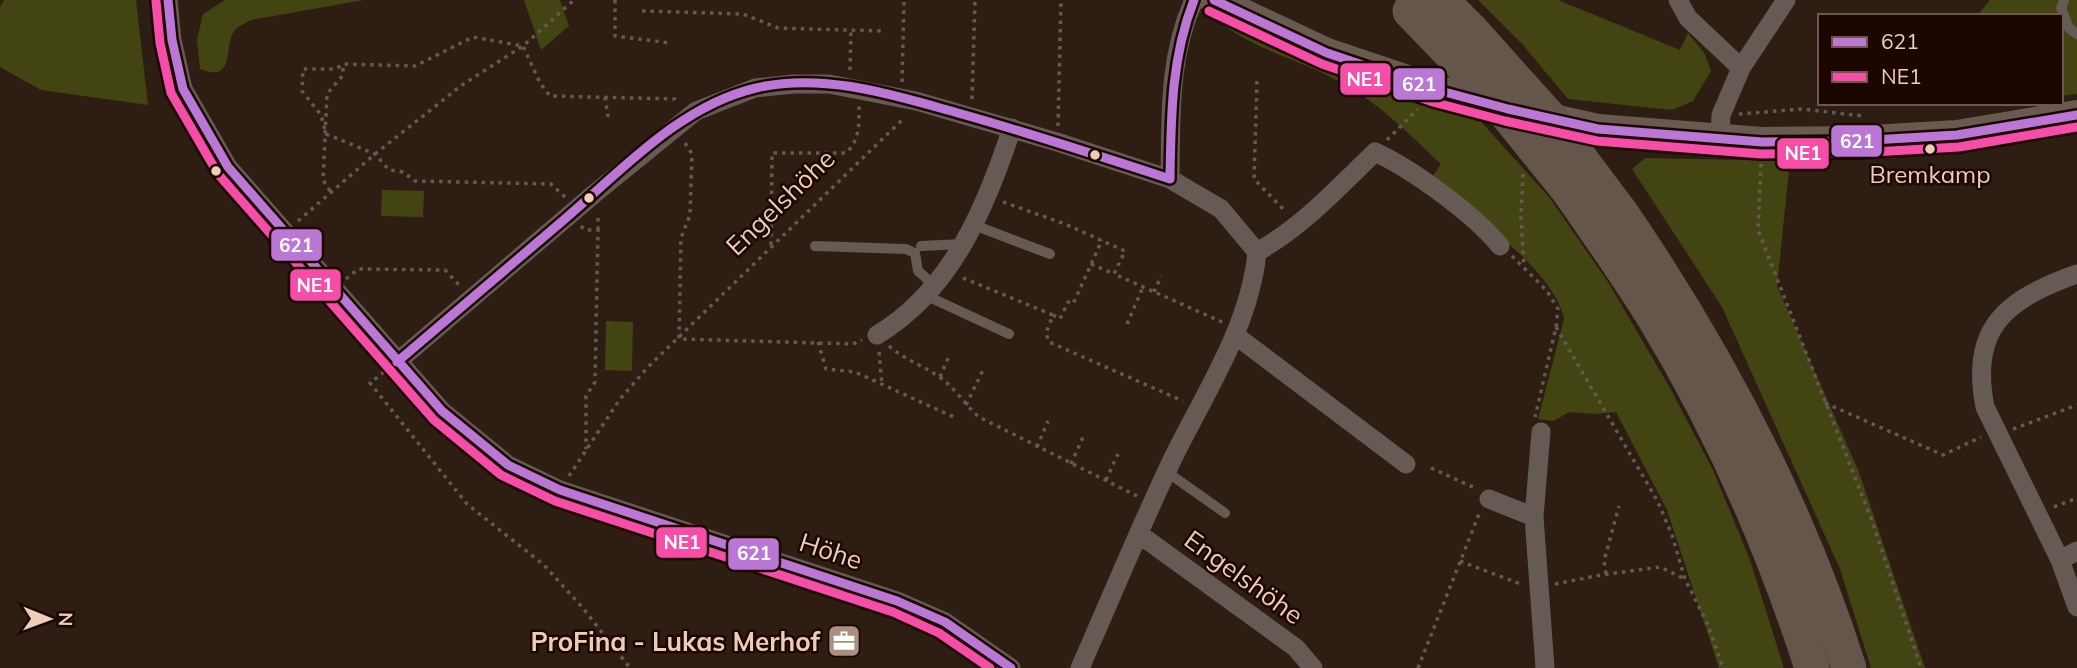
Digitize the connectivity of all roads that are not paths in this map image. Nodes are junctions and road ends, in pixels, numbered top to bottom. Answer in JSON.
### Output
{"nodes":[{"id":1,"x":168,"y":0,"type":"edge"},
{"id":2,"x":1194,"y":0,"type":"edge"},
{"id":3,"x":1214,"y":0,"type":"edge"},
{"id":4,"x":1678,"y":0,"type":"edge"},
{"id":5,"x":1786,"y":0,"type":"edge"},
{"id":6,"x":2064,"y":0,"type":"edge"},
{"id":7,"x":1417,"y":4,"type":"edge"},
{"id":8,"x":2077,"y":34,"type":"edge"},
{"id":9,"x":1741,"y":68,"type":"junction"},
{"id":10,"x":2077,"y":116,"type":"edge"},
{"id":11,"x":1720,"y":127,"type":"junction"},
{"id":12,"x":1012,"y":128,"type":"junction"},
{"id":13,"x":1170,"y":179,"type":"junction"},
{"id":14,"x":974,"y":225,"type":"junction"},
{"id":15,"x":964,"y":244,"type":"junction"},
{"id":16,"x":815,"y":246,"type":"dead end"},
{"id":17,"x":921,"y":246,"type":"dead end"},
{"id":18,"x":1500,"y":246,"type":"road end"},
{"id":19,"x":1257,"y":252,"type":"junction"},
{"id":20,"x":1050,"y":254,"type":"dead end"},
{"id":21,"x":2077,"y":274,"type":"edge"},
{"id":22,"x":935,"y":284,"type":"junction"},
{"id":23,"x":1236,"y":332,"type":"junction"},
{"id":24,"x":1009,"y":334,"type":"dead end"},
{"id":25,"x":877,"y":335,"type":"road end"},
{"id":26,"x":397,"y":362,"type":"junction"},
{"id":27,"x":1541,"y":432,"type":"road end"},
{"id":28,"x":1406,"y":464,"type":"dead end"},
{"id":29,"x":1167,"y":472,"type":"junction"},
{"id":30,"x":1486,"y":499,"type":"road end"},
{"id":31,"x":1225,"y":513,"type":"dead end"},
{"id":32,"x":1534,"y":517,"type":"junction"},
{"id":33,"x":1139,"y":534,"type":"junction"},
{"id":34,"x":2068,"y":556,"type":"edge"},
{"id":35,"x":2077,"y":607,"type":"edge"},
{"id":36,"x":1011,"y":668,"type":"edge"},
{"id":37,"x":1080,"y":668,"type":"edge"},
{"id":38,"x":1313,"y":668,"type":"edge"},
{"id":39,"x":1545,"y":668,"type":"edge"},
{"id":40,"x":1812,"y":668,"type":"edge"},
{"id":41,"x":1849,"y":668,"type":"edge"}],
"edges":[{"from":1,"to":26,"type":"street","name":"Höhe"},
{"from":2,"to":13,"type":"street"},
{"from":3,"to":11,"type":"main road"},
{"from":4,"to":9,"type":"street"},
{"from":5,"to":9,"type":"street"},
{"from":6,"to":8,"type":"lane"},
{"from":7,"to":40,"type":"highway","bridge":true},
{"from":7,"to":41,"type":"highway","bridge":true},
{"from":9,"to":11,"type":"street"},
{"from":10,"to":11,"type":"main road"},
{"from":12,"to":13,"type":"street"},
{"from":12,"to":14,"type":"street"},
{"from":12,"to":26,"type":"street"},
{"from":13,"to":19,"type":"street"},
{"from":14,"to":15,"type":"street"},
{"from":14,"to":20,"type":"lane"},
{"from":15,"to":17,"type":"lane"},
{"from":15,"to":22,"type":"street"},
{"from":16,"to":22,"type":"lane"},
{"from":18,"to":19,"type":"street"},
{"from":19,"to":23,"type":"street"},
{"from":21,"to":34,"type":"street"},
{"from":22,"to":24,"type":"lane"},
{"from":22,"to":25,"type":"street"},
{"from":23,"to":28,"type":"street"},
{"from":23,"to":29,"type":"street"},
{"from":26,"to":36,"type":"street","name":"Höhe"},
{"from":27,"to":32,"type":"street"},
{"from":29,"to":31,"type":"lane"},
{"from":29,"to":33,"type":"street"},
{"from":30,"to":32,"type":"street"},
{"from":32,"to":39,"type":"street"},
{"from":33,"to":37,"type":"street"},
{"from":33,"to":38,"type":"street","name":"Engelshöhe"},
{"from":34,"to":35,"type":"street"}]}
